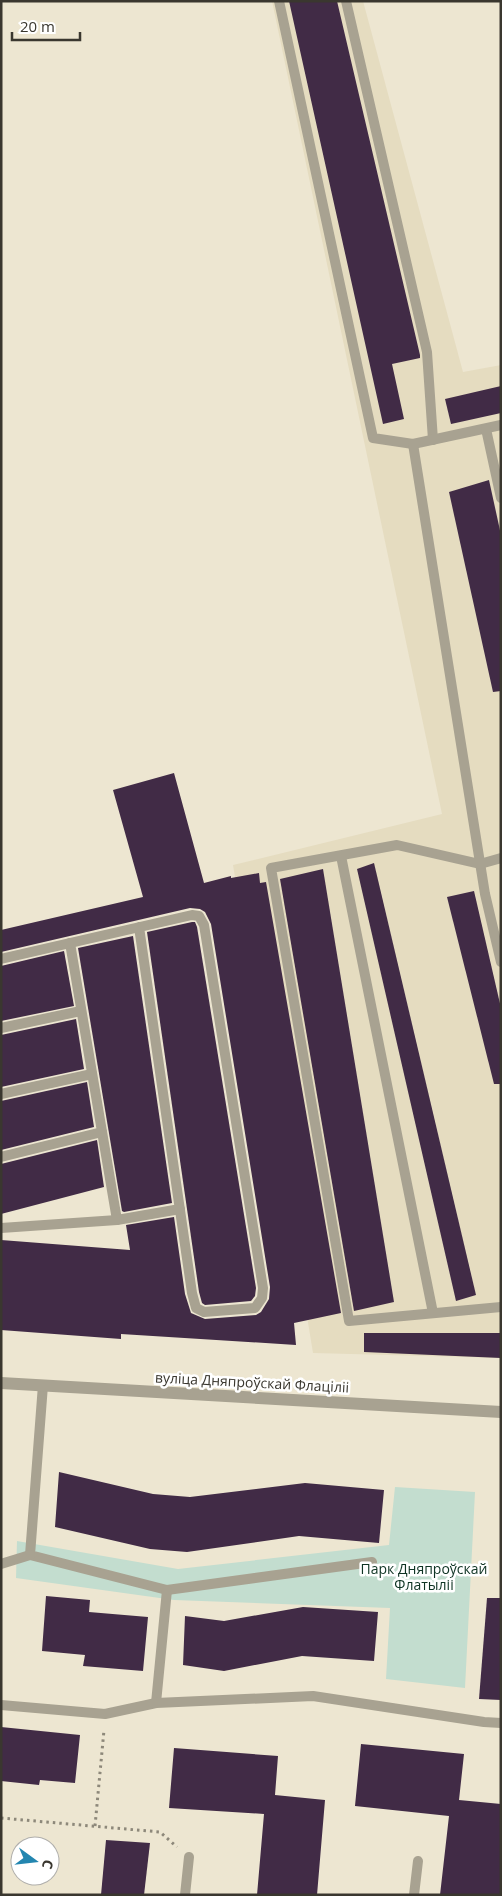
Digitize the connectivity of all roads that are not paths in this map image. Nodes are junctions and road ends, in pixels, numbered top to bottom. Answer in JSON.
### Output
{"nodes":[{"id":1,"x":279,"y":1,"type":"edge"},
{"id":2,"x":346,"y":1,"type":"edge"},
{"id":3,"x":501,"y":425,"type":"edge"},
{"id":4,"x":486,"y":428,"type":"junction"},
{"id":5,"x":434,"y":440,"type":"junction"},
{"id":6,"x":413,"y":444,"type":"junction"},
{"id":7,"x":501,"y":498,"type":"edge"},
{"id":8,"x":341,"y":856,"type":"junction"},
{"id":9,"x":501,"y":858,"type":"edge"},
{"id":10,"x":480,"y":864,"type":"junction"},
{"id":11,"x":139,"y":927,"type":"junction"},
{"id":12,"x":70,"y":943,"type":"junction"},
{"id":13,"x":1,"y":959,"type":"edge"},
{"id":14,"x":501,"y":962,"type":"edge"},
{"id":15,"x":81,"y":1011,"type":"junction"},
{"id":16,"x":1,"y":1028,"type":"edge"},
{"id":17,"x":92,"y":1074,"type":"junction"},
{"id":18,"x":1,"y":1094,"type":"edge"},
{"id":19,"x":102,"y":1132,"type":"junction"},
{"id":20,"x":1,"y":1157,"type":"edge"},
{"id":21,"x":180,"y":1209,"type":"junction"},
{"id":22,"x":117,"y":1220,"type":"junction"},
{"id":23,"x":1,"y":1228,"type":"edge"},
{"id":24,"x":501,"y":1307,"type":"edge"},
{"id":25,"x":434,"y":1314,"type":"junction"},
{"id":26,"x":1,"y":1383,"type":"edge"},
{"id":27,"x":43,"y":1385,"type":"junction"},
{"id":28,"x":501,"y":1412,"type":"edge"},
{"id":29,"x":30,"y":1555,"type":"junction"},
{"id":30,"x":372,"y":1562,"type":"dead end"},
{"id":31,"x":1,"y":1564,"type":"edge"},
{"id":32,"x":166,"y":1590,"type":"junction"},
{"id":33,"x":156,"y":1703,"type":"junction"},
{"id":34,"x":1,"y":1704,"type":"edge"},
{"id":35,"x":501,"y":1723,"type":"edge"},
{"id":36,"x":189,"y":1857,"type":"road end"},
{"id":37,"x":418,"y":1861,"type":"dead end"},
{"id":38,"x":185,"y":1895,"type":"edge"},
{"id":39,"x":414,"y":1895,"type":"edge"}],
"edges":[{"from":1,"to":6,"type":"lane"},
{"from":2,"to":5,"type":"lane"},
{"from":3,"to":4,"type":"lane"},
{"from":4,"to":5,"type":"lane"},
{"from":4,"to":7,"type":"lane"},
{"from":5,"to":6,"type":"lane"},
{"from":6,"to":10,"type":"lane"},
{"from":8,"to":10,"type":"lane"},
{"from":8,"to":25,"type":"lane"},
{"from":8,"to":25,"type":"lane"},
{"from":9,"to":10,"type":"lane"},
{"from":10,"to":14,"type":"lane"},
{"from":11,"to":12,"type":"lane"},
{"from":11,"to":21,"type":"lane"},
{"from":11,"to":21,"type":"lane"},
{"from":12,"to":13,"type":"lane"},
{"from":12,"to":15,"type":"lane"},
{"from":15,"to":16,"type":"lane"},
{"from":15,"to":17,"type":"lane"},
{"from":17,"to":18,"type":"lane"},
{"from":17,"to":19,"type":"lane"},
{"from":19,"to":20,"type":"lane"},
{"from":19,"to":22,"type":"lane"},
{"from":21,"to":22,"type":"lane"},
{"from":22,"to":23,"type":"lane"},
{"from":24,"to":25,"type":"lane"},
{"from":26,"to":27,"type":"street","name":"вуліца Дняпроўскай Флаціліі"},
{"from":27,"to":28,"type":"street","name":"вуліца Дняпроўскай Флаціліі"},
{"from":27,"to":29,"type":"lane"},
{"from":29,"to":31,"type":"lane"},
{"from":29,"to":32,"type":"lane"},
{"from":30,"to":32,"type":"lane"},
{"from":32,"to":33,"type":"lane"},
{"from":33,"to":34,"type":"lane"},
{"from":33,"to":35,"type":"lane"},
{"from":36,"to":38,"type":"lane"},
{"from":37,"to":39,"type":"lane"}]}
